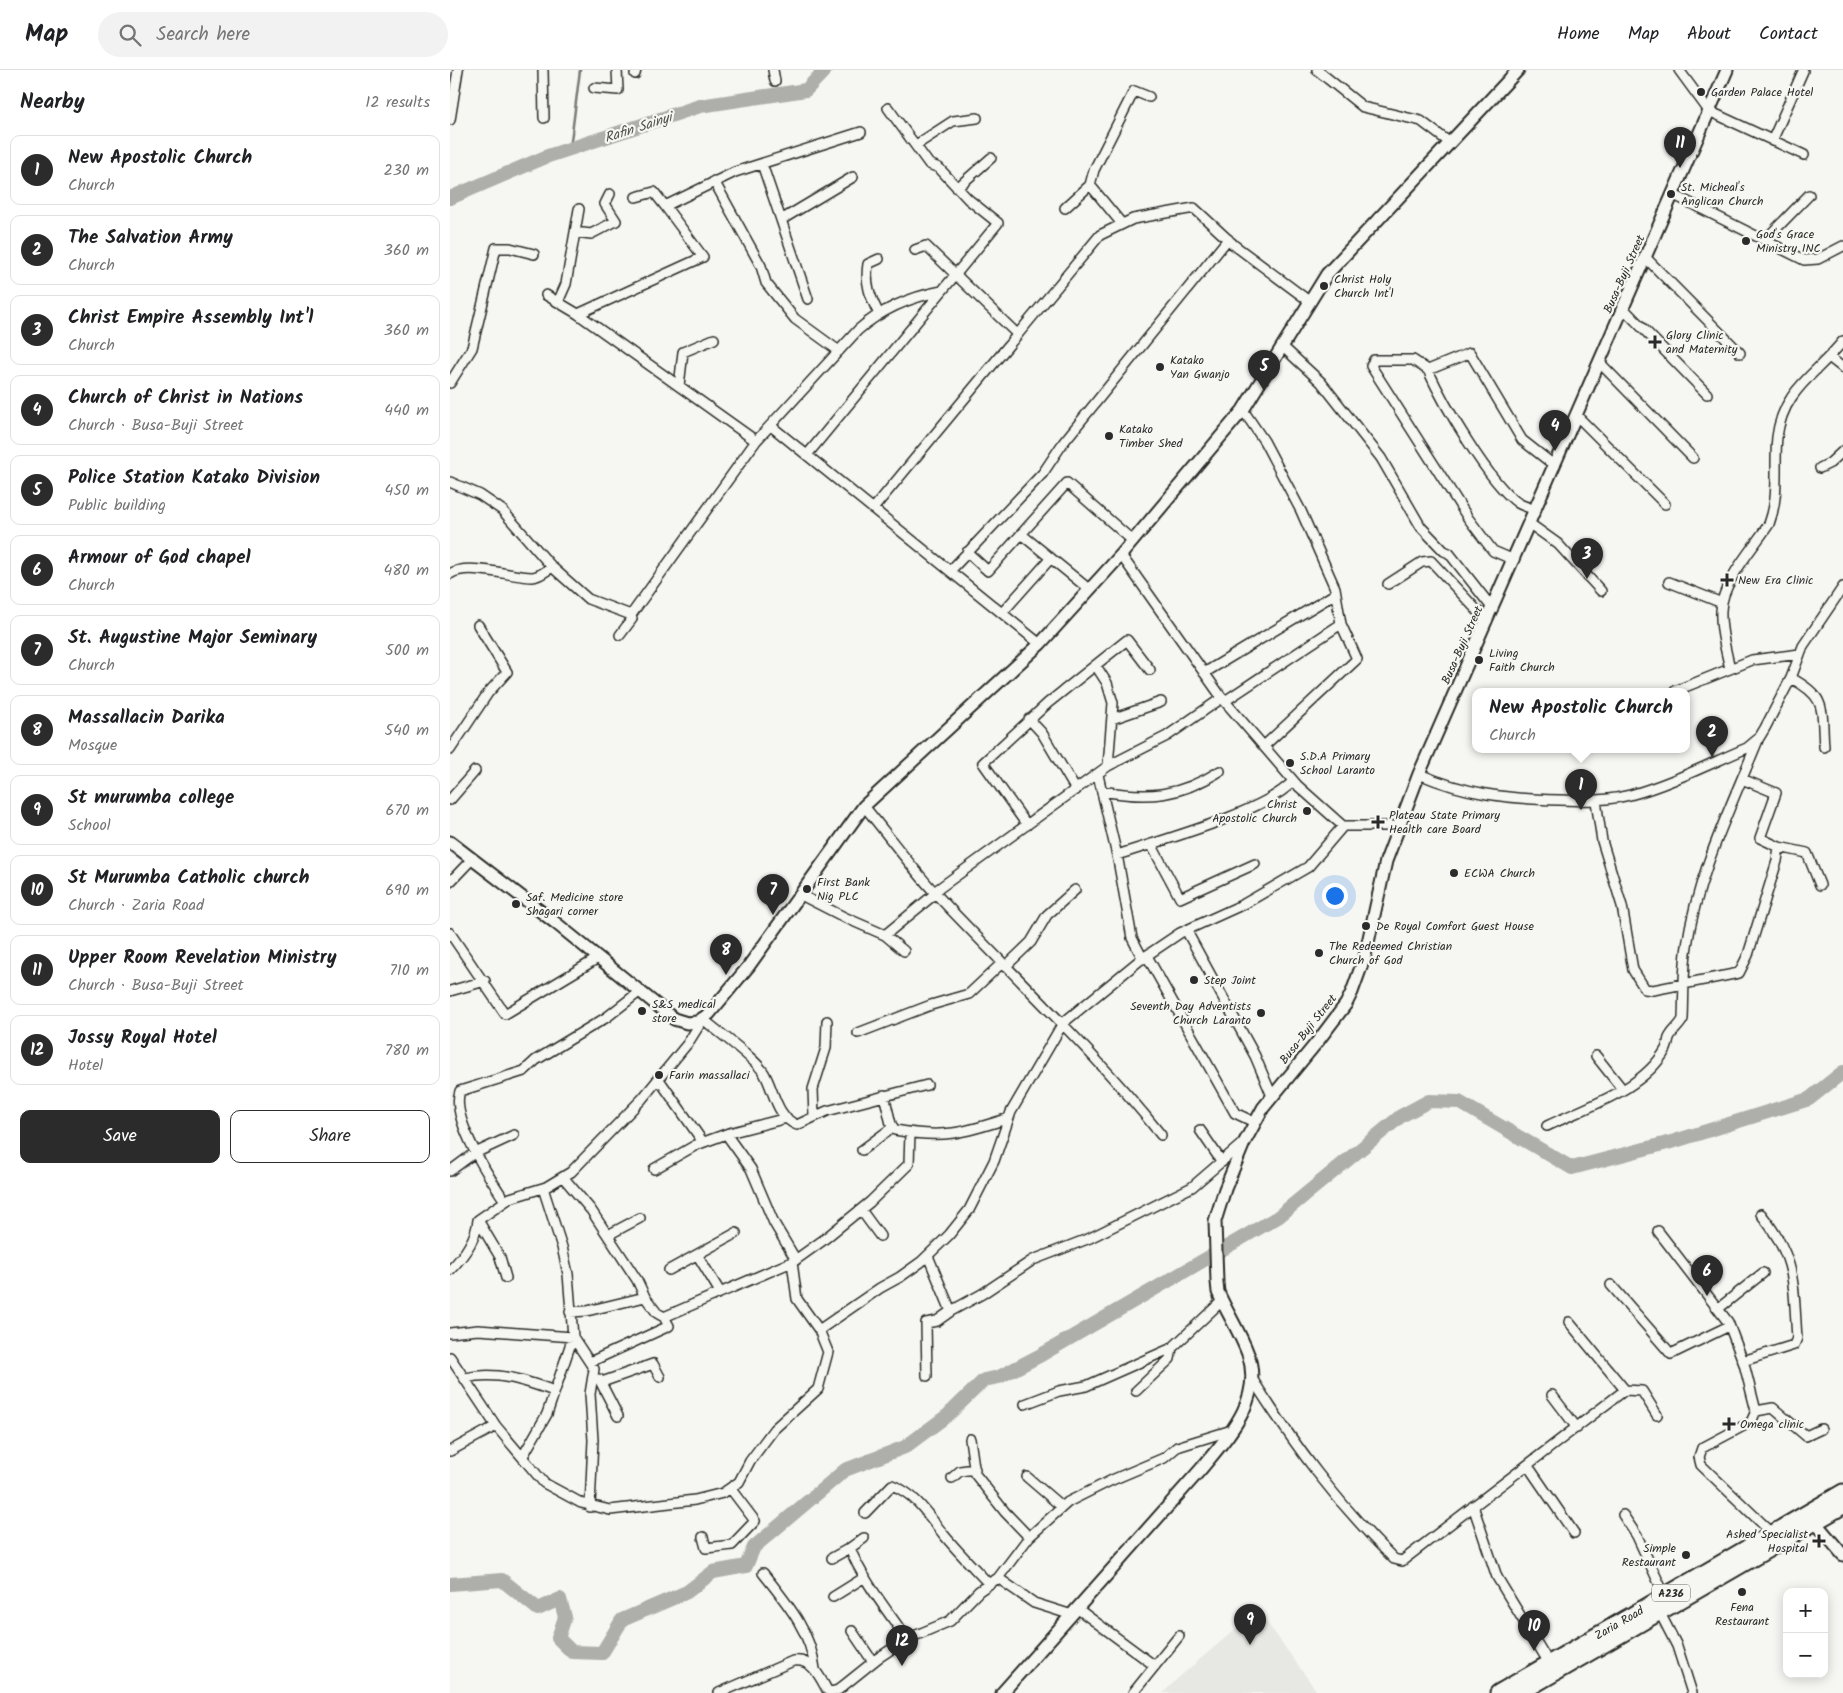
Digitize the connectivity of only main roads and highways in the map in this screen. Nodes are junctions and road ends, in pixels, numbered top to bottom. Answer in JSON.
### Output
{"nodes":[{"id":1,"x":1843,"y":1492,"type":"edge"},
{"id":2,"x":1843,"y":1506,"type":"edge"},
{"id":3,"x":1650,"y":1614,"type":"junction"},
{"id":4,"x":1498,"y":1693,"type":"edge"},
{"id":5,"x":1520,"y":1693,"type":"edge"}],
"edges":[{"from":1,"to":3,"type":"highway","name":"Zaria Road","number":"A236"},
{"from":2,"to":3,"type":"highway","number":"A236"},
{"from":3,"to":4,"type":"highway","name":"Zaria Road","number":"A236"},
{"from":3,"to":5,"type":"highway","number":"A236"}]}
